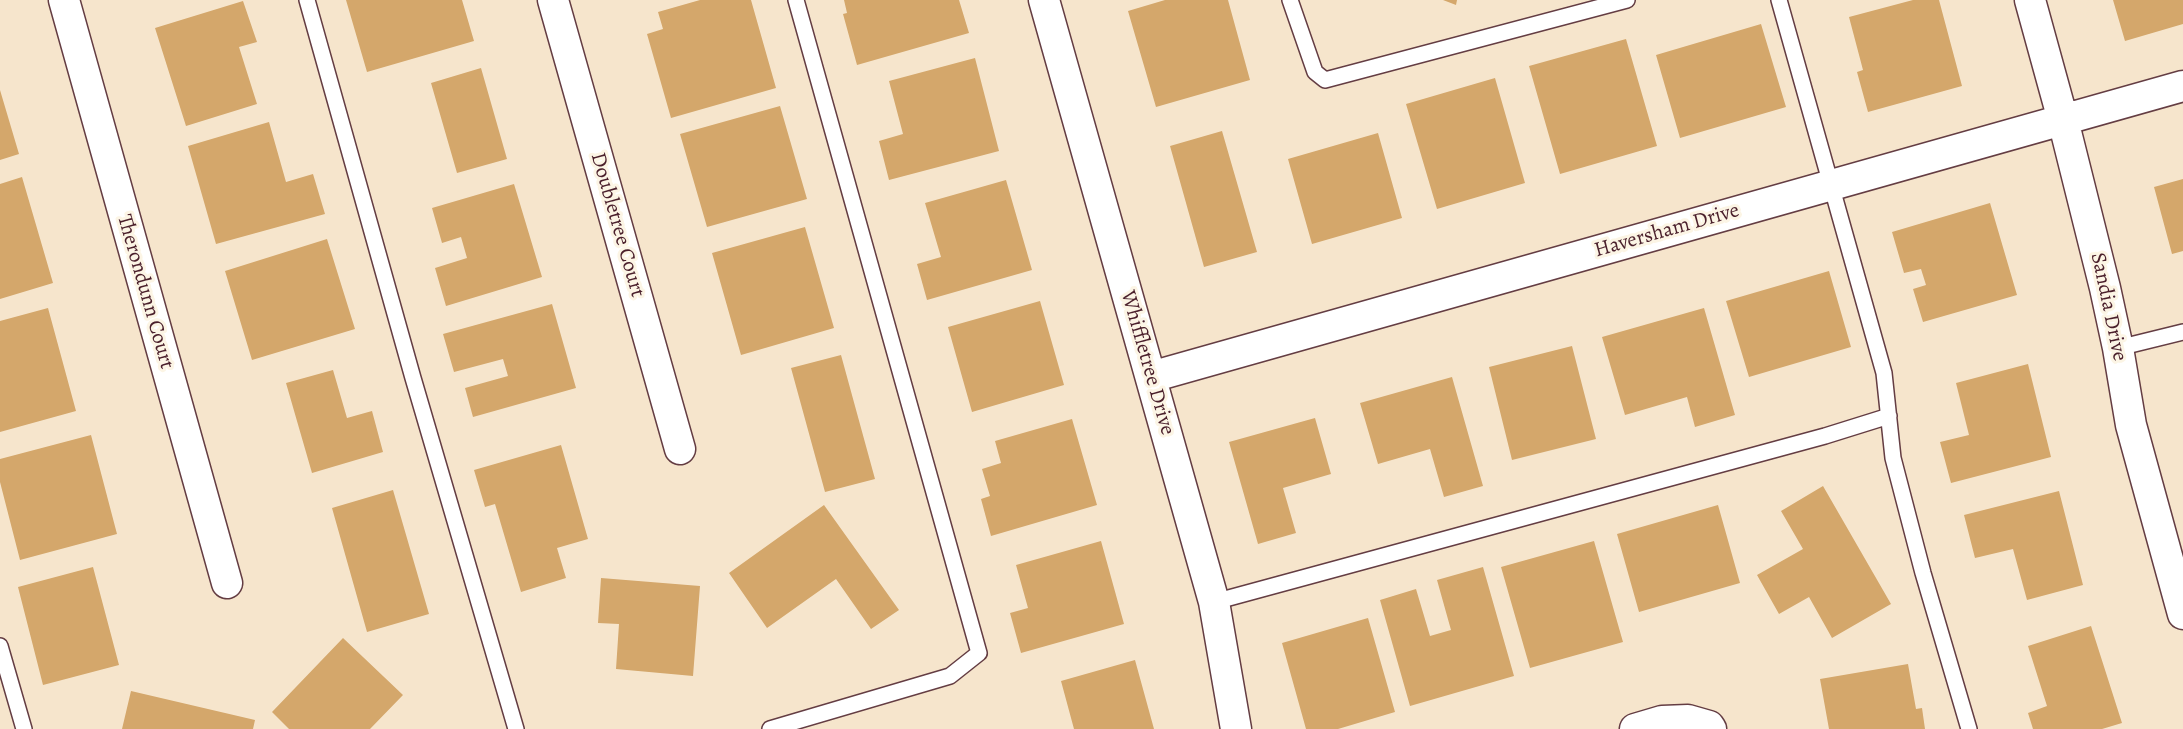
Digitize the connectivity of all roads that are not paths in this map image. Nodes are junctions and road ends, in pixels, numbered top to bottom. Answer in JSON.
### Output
{"nodes":[{"id":1,"x":64,"y":0,"type":"edge"},
{"id":2,"x":307,"y":0,"type":"edge"},
{"id":3,"x":553,"y":0,"type":"edge"},
{"id":4,"x":796,"y":0,"type":"edge"},
{"id":5,"x":1044,"y":0,"type":"edge"},
{"id":6,"x":1290,"y":0,"type":"edge"},
{"id":7,"x":1627,"y":0,"type":"edge"},
{"id":8,"x":1779,"y":0,"type":"edge"},
{"id":9,"x":2030,"y":0,"type":"edge"},
{"id":10,"x":2183,"y":86,"type":"edge"},
{"id":11,"x":2063,"y":120,"type":"junction"},
{"id":12,"x":1832,"y":185,"type":"junction"},
{"id":13,"x":2183,"y":332,"type":"edge"},
{"id":14,"x":2118,"y":348,"type":"junction"},
{"id":15,"x":1151,"y":377,"type":"junction"},
{"id":16,"x":1889,"y":416,"type":"junction"},
{"id":17,"x":680,"y":450,"type":"dead end"},
{"id":18,"x":227,"y":583,"type":"dead end"},
{"id":19,"x":1214,"y":602,"type":"junction"},
{"id":20,"x":2183,"y":614,"type":"edge"},
{"id":21,"x":0,"y":646,"type":"edge"},
{"id":22,"x":1710,"y":727,"type":"edge"},
{"id":23,"x":24,"y":729,"type":"edge"},
{"id":24,"x":516,"y":729,"type":"edge"},
{"id":25,"x":770,"y":729,"type":"edge"},
{"id":26,"x":1236,"y":729,"type":"edge"},
{"id":27,"x":1635,"y":729,"type":"edge"},
{"id":28,"x":1969,"y":729,"type":"edge"}],
"edges":[{"from":1,"to":18,"type":"street","name":"Therondunn Court"},
{"from":2,"to":24,"type":"lane"},
{"from":3,"to":17,"type":"street","name":"Doubletree Court"},
{"from":4,"to":25,"type":"lane"},
{"from":5,"to":15,"type":"street","name":"Whiffletree Drive"},
{"from":6,"to":7,"type":"lane"},
{"from":8,"to":12,"type":"lane"},
{"from":9,"to":11,"type":"street","name":"Sandia Drive"},
{"from":10,"to":11,"type":"street","name":"Haversham Drive"},
{"from":11,"to":12,"type":"street","name":"Haversham Drive"},
{"from":11,"to":14,"type":"street","name":"Sandia Drive"},
{"from":12,"to":15,"type":"street","name":"Haversham Drive"},
{"from":12,"to":16,"type":"lane"},
{"from":13,"to":14,"type":"lane"},
{"from":14,"to":20,"type":"street","name":"Sandia Drive"},
{"from":15,"to":19,"type":"street","name":"Whiffletree Drive"},
{"from":16,"to":19,"type":"lane"},
{"from":16,"to":28,"type":"lane"},
{"from":19,"to":26,"type":"street","name":"Whiffletree Drive"},
{"from":21,"to":23,"type":"lane"},
{"from":22,"to":27,"type":"street"}]}
